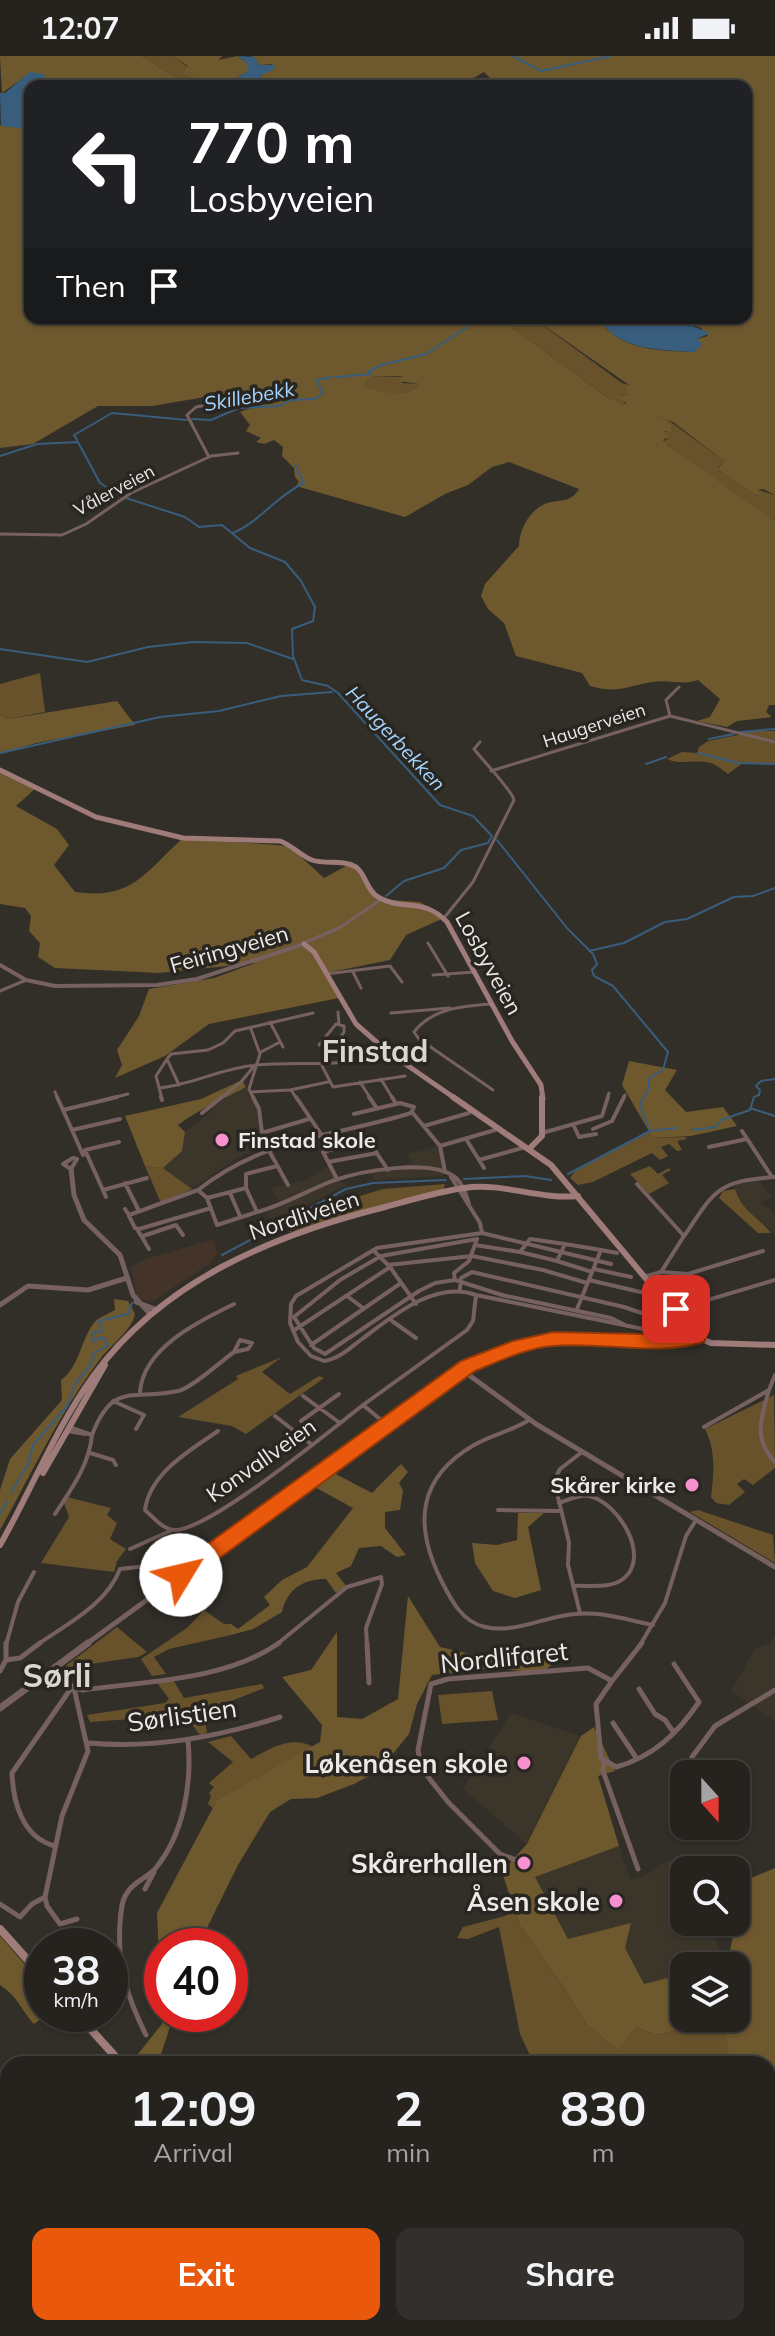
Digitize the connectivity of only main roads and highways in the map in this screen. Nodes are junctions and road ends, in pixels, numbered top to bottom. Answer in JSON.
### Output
{"nodes":[{"id":1,"x":0,"y":770,"type":"edge"},
{"id":2,"x":304,"y":944,"type":"road end"},
{"id":3,"x":530,"y":1148,"type":"junction"},
{"id":4,"x":576,"y":1193,"type":"junction"},
{"id":5,"x":775,"y":1345,"type":"edge"},
{"id":6,"x":0,"y":1545,"type":"edge"},
{"id":7,"x":0,"y":1929,"type":"edge"},
{"id":8,"x":24,"y":1956,"type":"edge"},
{"id":9,"x":93,"y":2032,"type":"edge"},
{"id":10,"x":115,"y":2056,"type":"edge"}],
"edges":[{"from":1,"to":3,"type":"main road","name":"Losbyveien"},
{"from":2,"to":3,"type":"main road"},
{"from":3,"to":4,"type":"main road"},
{"from":4,"to":5,"type":"main road"},
{"from":4,"to":6,"type":"main road","name":"Nordliveien"},
{"from":7,"to":8,"type":"main road"},
{"from":9,"to":10,"type":"main road"}]}
